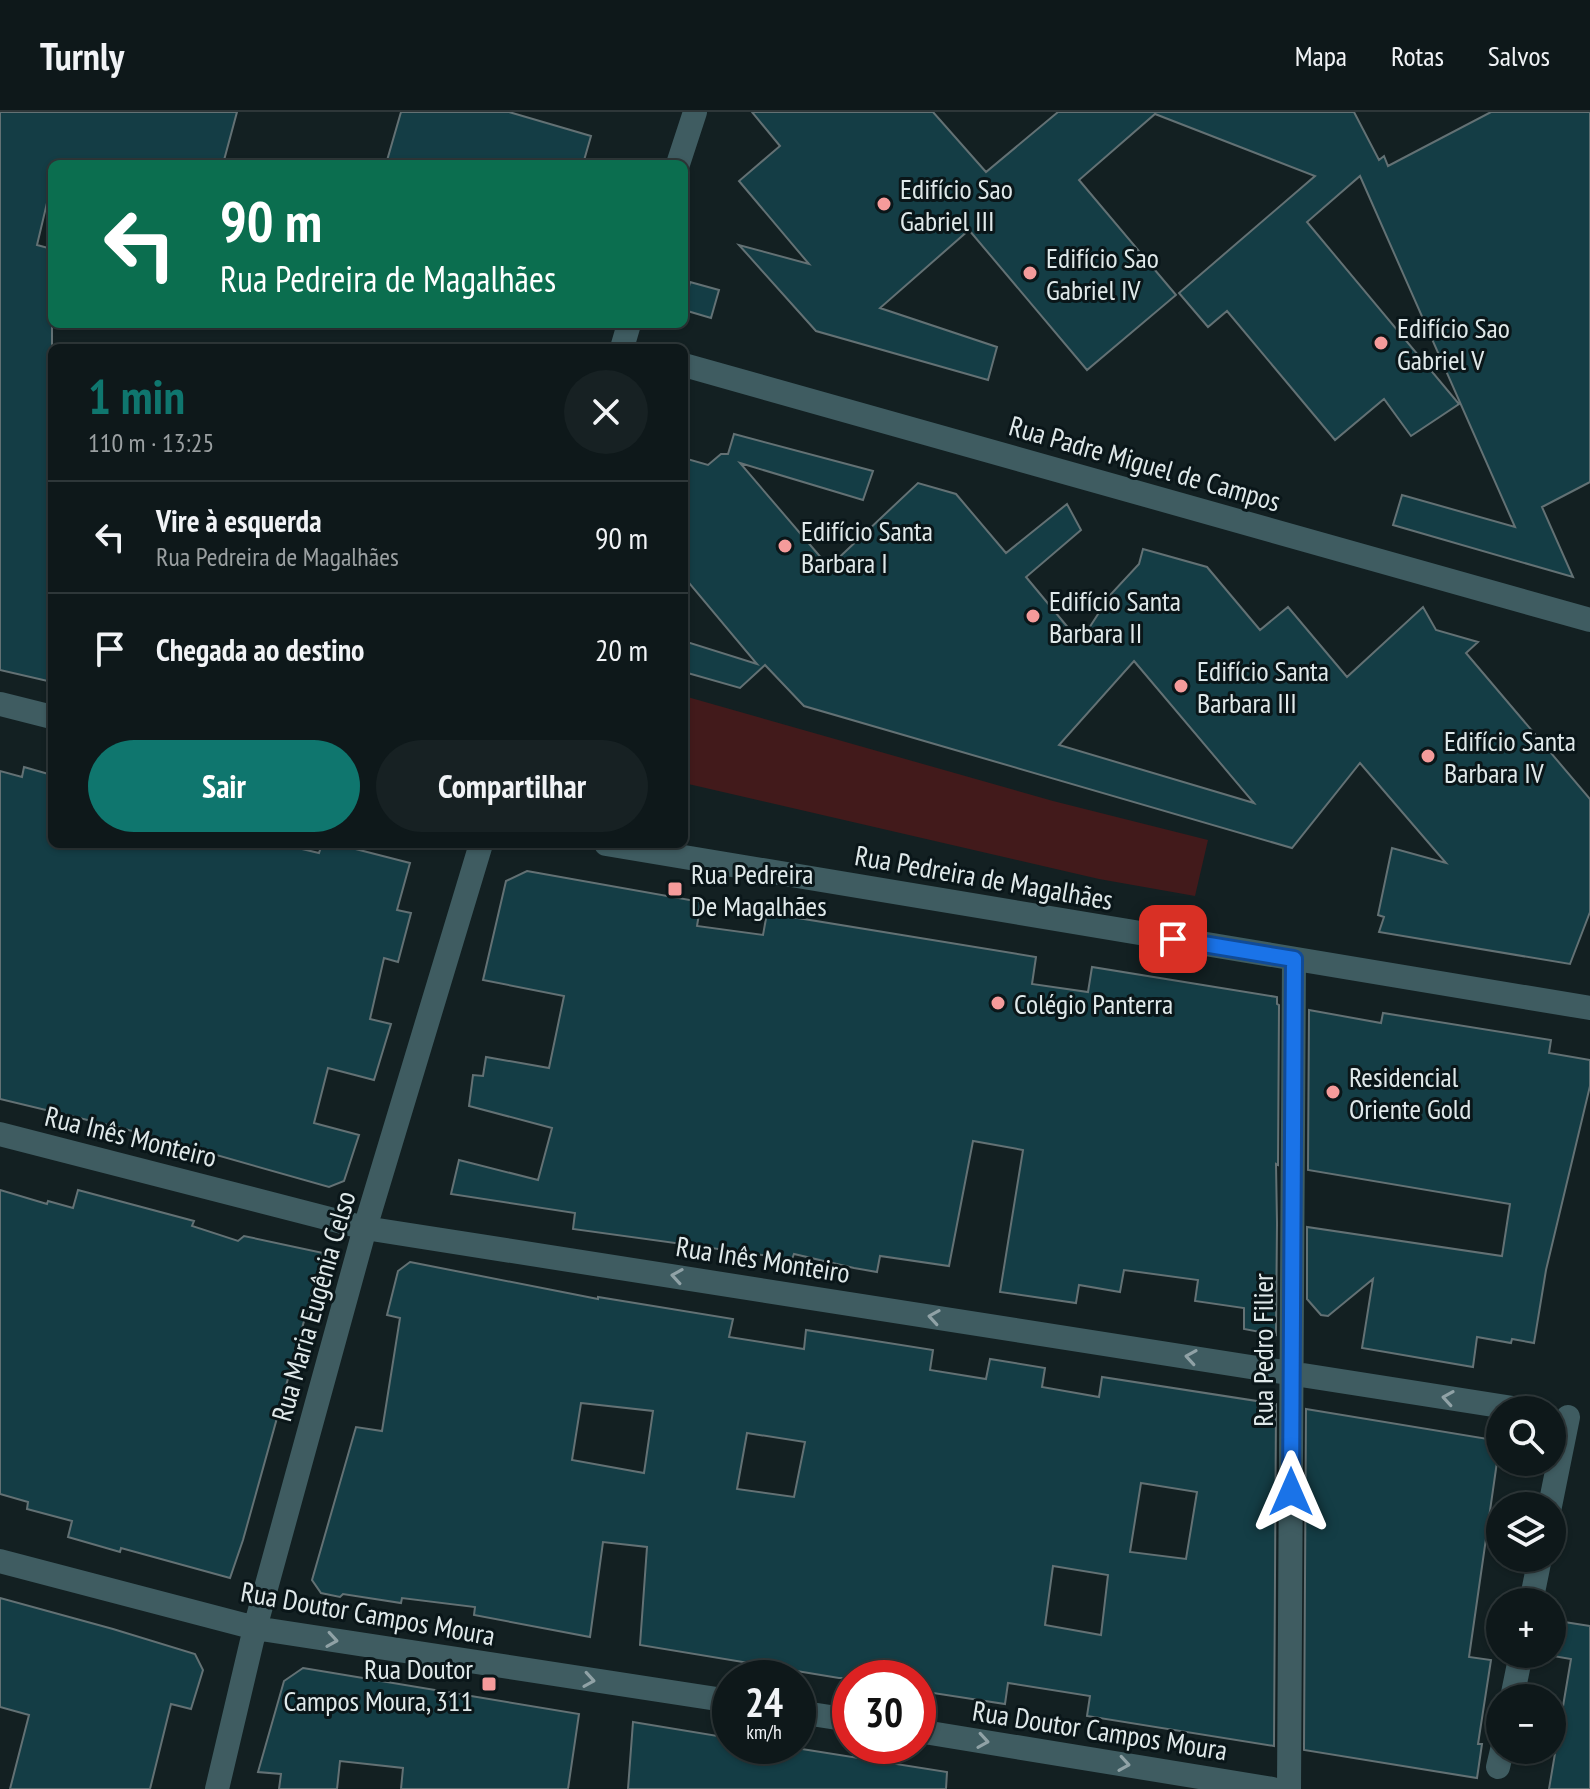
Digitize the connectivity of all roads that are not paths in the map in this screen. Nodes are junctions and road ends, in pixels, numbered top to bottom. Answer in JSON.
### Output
{"nodes":[{"id":1,"x":695,"y":112,"type":"edge"},
{"id":2,"x":679,"y":160,"type":"edge"},
{"id":3,"x":688,"y":366,"type":"edge"},
{"id":4,"x":1590,"y":620,"type":"edge"},
{"id":5,"x":0,"y":704,"type":"edge"},
{"id":6,"x":48,"y":716,"type":"edge"},
{"id":7,"x":480,"y":848,"type":"edge"},
{"id":8,"x":630,"y":848,"type":"edge"},
{"id":9,"x":1294,"y":959,"type":"junction"},
{"id":10,"x":1590,"y":1008,"type":"edge"},
{"id":11,"x":0,"y":1134,"type":"edge"},
{"id":12,"x":365,"y":1228,"type":"junction"},
{"id":13,"x":1292,"y":1373,"type":"junction"},
{"id":14,"x":1486,"y":1404,"type":"edge"},
{"id":15,"x":1570,"y":1417,"type":"edge"},
{"id":16,"x":1553,"y":1492,"type":"edge"},
{"id":17,"x":0,"y":1561,"type":"edge"},
{"id":18,"x":255,"y":1628,"type":"junction"},
{"id":19,"x":712,"y":1698,"type":"edge"},
{"id":20,"x":936,"y":1734,"type":"edge"},
{"id":21,"x":217,"y":1789,"type":"edge"},
{"id":22,"x":1273,"y":1789,"type":"edge"},
{"id":23,"x":1289,"y":1789,"type":"edge"}],
"edges":[{"from":1,"to":2,"type":"street"},
{"from":3,"to":4,"type":"street","name":"Rua Padre Miguel de Campos"},
{"from":5,"to":6,"type":"street"},
{"from":7,"to":12,"type":"street","name":"Rua Maria Eugênia Celso"},
{"from":8,"to":9,"type":"street","name":"Rua Pedreira de Magalhães"},
{"from":9,"to":10,"type":"street","name":"Rua Pedreira de Magalhães"},
{"from":9,"to":13,"type":"street","name":"Rua Pedro Filier"},
{"from":11,"to":12,"type":"street","name":"Rua Inês Monteiro"},
{"from":13,"to":12,"type":"street","name":"Rua Inês Monteiro","one_way":true},
{"from":12,"to":18,"type":"street","name":"Rua Maria Eugênia Celso"},
{"from":14,"to":13,"type":"street","name":"Rua Inês Monteiro","one_way":true},
{"from":13,"to":23,"type":"street","name":"Rua Pedro Filier"},
{"from":15,"to":16,"type":"street"},
{"from":17,"to":18,"type":"street","name":"Rua Doutor Campos Moura"},
{"from":18,"to":19,"type":"street","name":"Rua Doutor Campos Moura","one_way":true},
{"from":18,"to":21,"type":"street","name":"Rua Maria Eugênia Celso"},
{"from":20,"to":22,"type":"street","name":"Rua Doutor Campos Moura","one_way":true}]}
